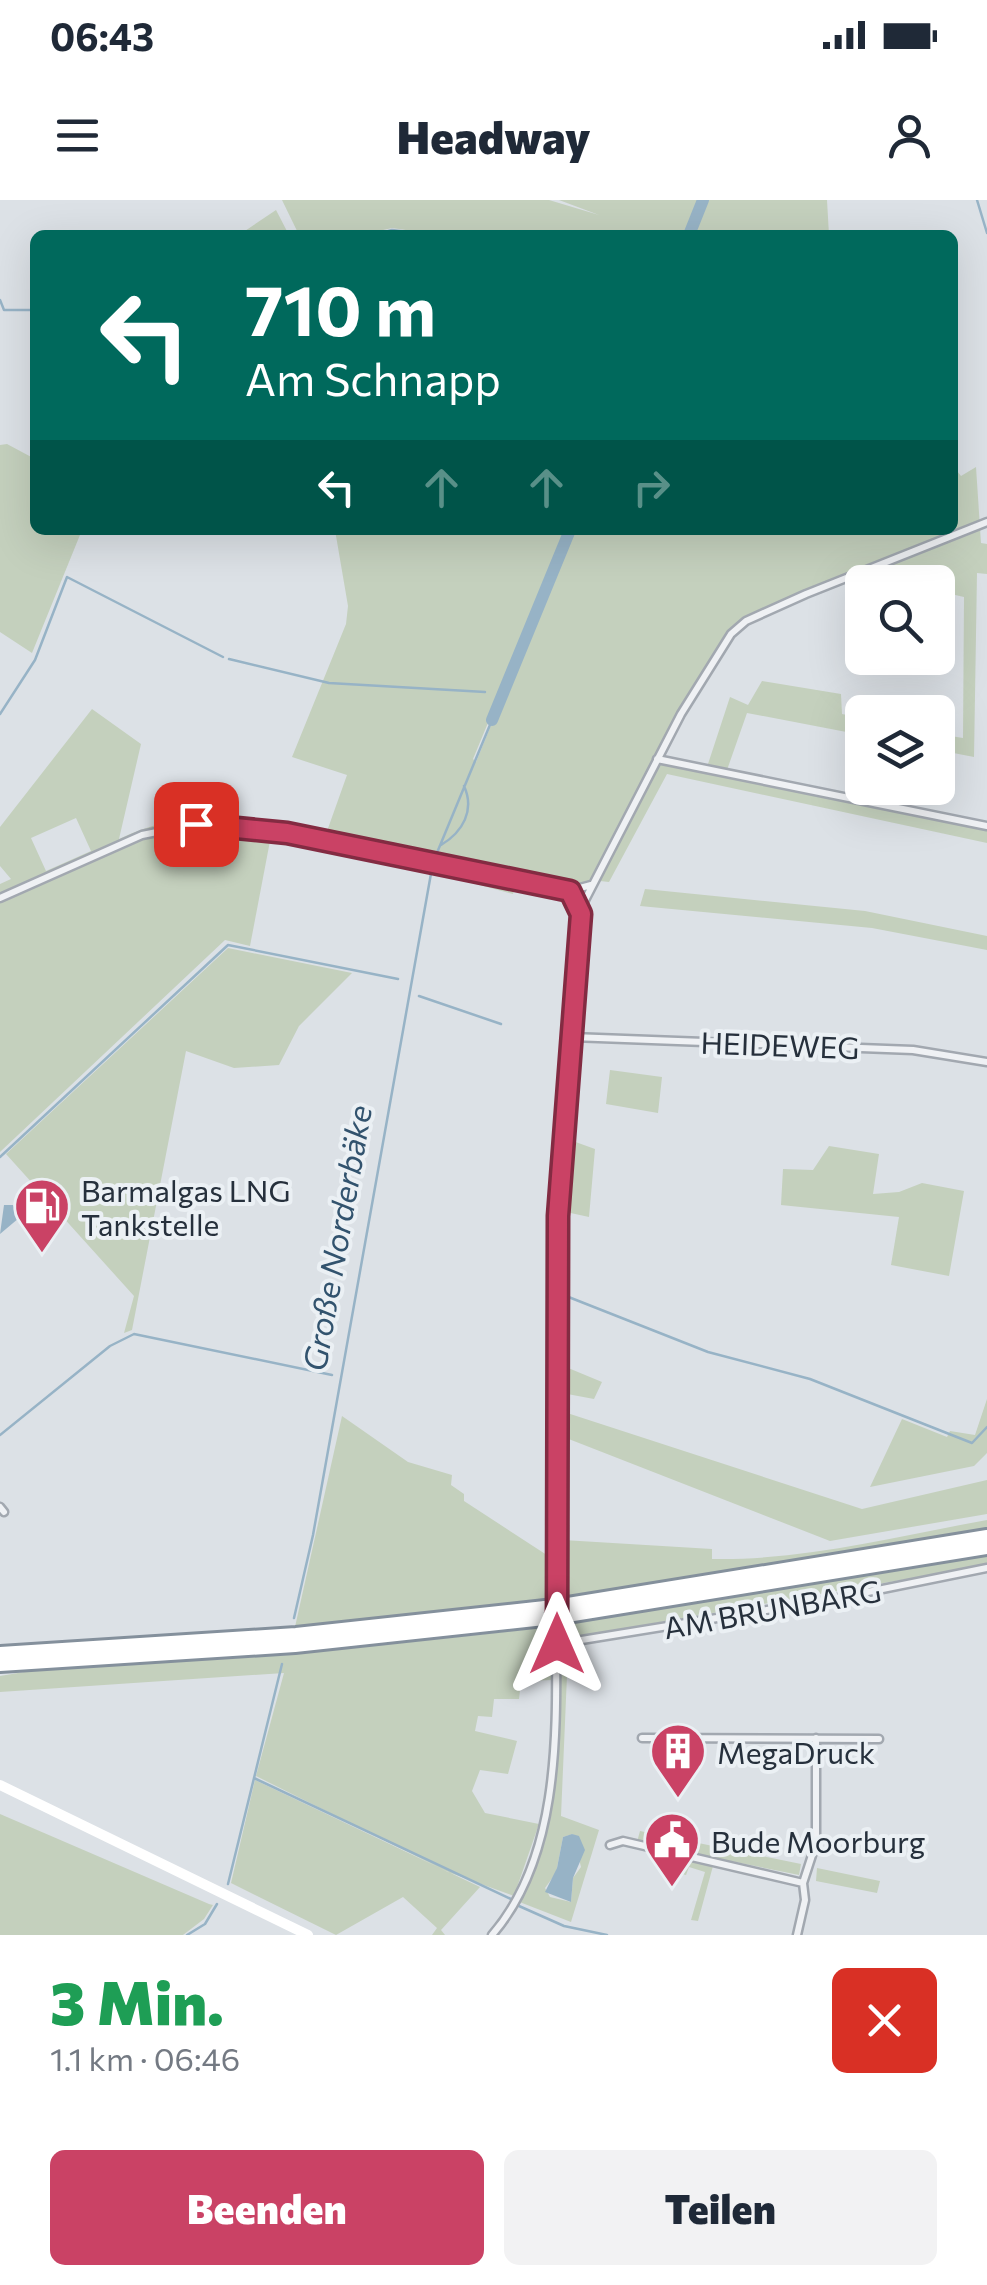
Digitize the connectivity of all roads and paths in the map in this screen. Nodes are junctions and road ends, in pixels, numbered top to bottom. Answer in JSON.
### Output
{"nodes":[{"id":1,"x":987,"y":522,"type":"edge"},
{"id":2,"x":958,"y":534,"type":"edge"},
{"id":3,"x":955,"y":535,"type":"edge"},
{"id":4,"x":657,"y":759,"type":"junction"},
{"id":5,"x":987,"y":826,"type":"edge"},
{"id":6,"x":592,"y":884,"type":"junction"},
{"id":7,"x":570,"y":891,"type":"junction"},
{"id":8,"x":0,"y":898,"type":"edge"},
{"id":9,"x":581,"y":914,"type":"junction"},
{"id":10,"x":572,"y":1037,"type":"junction"},
{"id":11,"x":987,"y":1062,"type":"edge"},
{"id":12,"x":987,"y":1536,"type":"edge"},
{"id":13,"x":987,"y":1548,"type":"edge"},
{"id":14,"x":987,"y":1568,"type":"edge"},
{"id":15,"x":568,"y":1610,"type":"junction"},
{"id":16,"x":544,"y":1613,"type":"junction"},
{"id":17,"x":557,"y":1644,"type":"junction"},
{"id":18,"x":0,"y":1653,"type":"edge"},
{"id":19,"x":0,"y":1665,"type":"edge"},
{"id":20,"x":642,"y":1738,"type":"dead end"},
{"id":21,"x":816,"y":1738,"type":"junction"},
{"id":22,"x":880,"y":1739,"type":"dead end"},
{"id":23,"x":0,"y":1785,"type":"edge"},
{"id":24,"x":610,"y":1844,"type":"dead end"},
{"id":25,"x":802,"y":1883,"type":"junction"},
{"id":26,"x":308,"y":1935,"type":"edge"},
{"id":27,"x":492,"y":1935,"type":"edge"},
{"id":28,"x":797,"y":1935,"type":"edge"}],
"edges":[{"from":1,"to":2,"type":"street"},
{"from":3,"to":4,"type":"street"},
{"from":4,"to":5,"type":"street"},
{"from":4,"to":6,"type":"street"},
{"from":6,"to":7,"type":"street"},
{"from":6,"to":9,"type":"street"},
{"from":7,"to":8,"type":"street"},
{"from":7,"to":9,"type":"street"},
{"from":9,"to":10,"type":"street"},
{"from":10,"to":11,"type":"street","name":"HEIDEWEG"},
{"from":10,"to":17,"type":"street"},
{"from":12,"to":15,"type":"highway"},
{"from":13,"to":15,"type":"highway"},
{"from":14,"to":17,"type":"street","name":"AM BRUNBARG"},
{"from":15,"to":16,"type":"highway","bridge":true},
{"from":16,"to":18,"type":"highway"},
{"from":16,"to":19,"type":"highway"},
{"from":17,"to":27,"type":"street"},
{"from":20,"to":21,"type":"street"},
{"from":21,"to":22,"type":"street"},
{"from":21,"to":25,"type":"street"},
{"from":23,"to":26,"type":"main road"},
{"from":24,"to":25,"type":"street"},
{"from":25,"to":28,"type":"street"}]}
